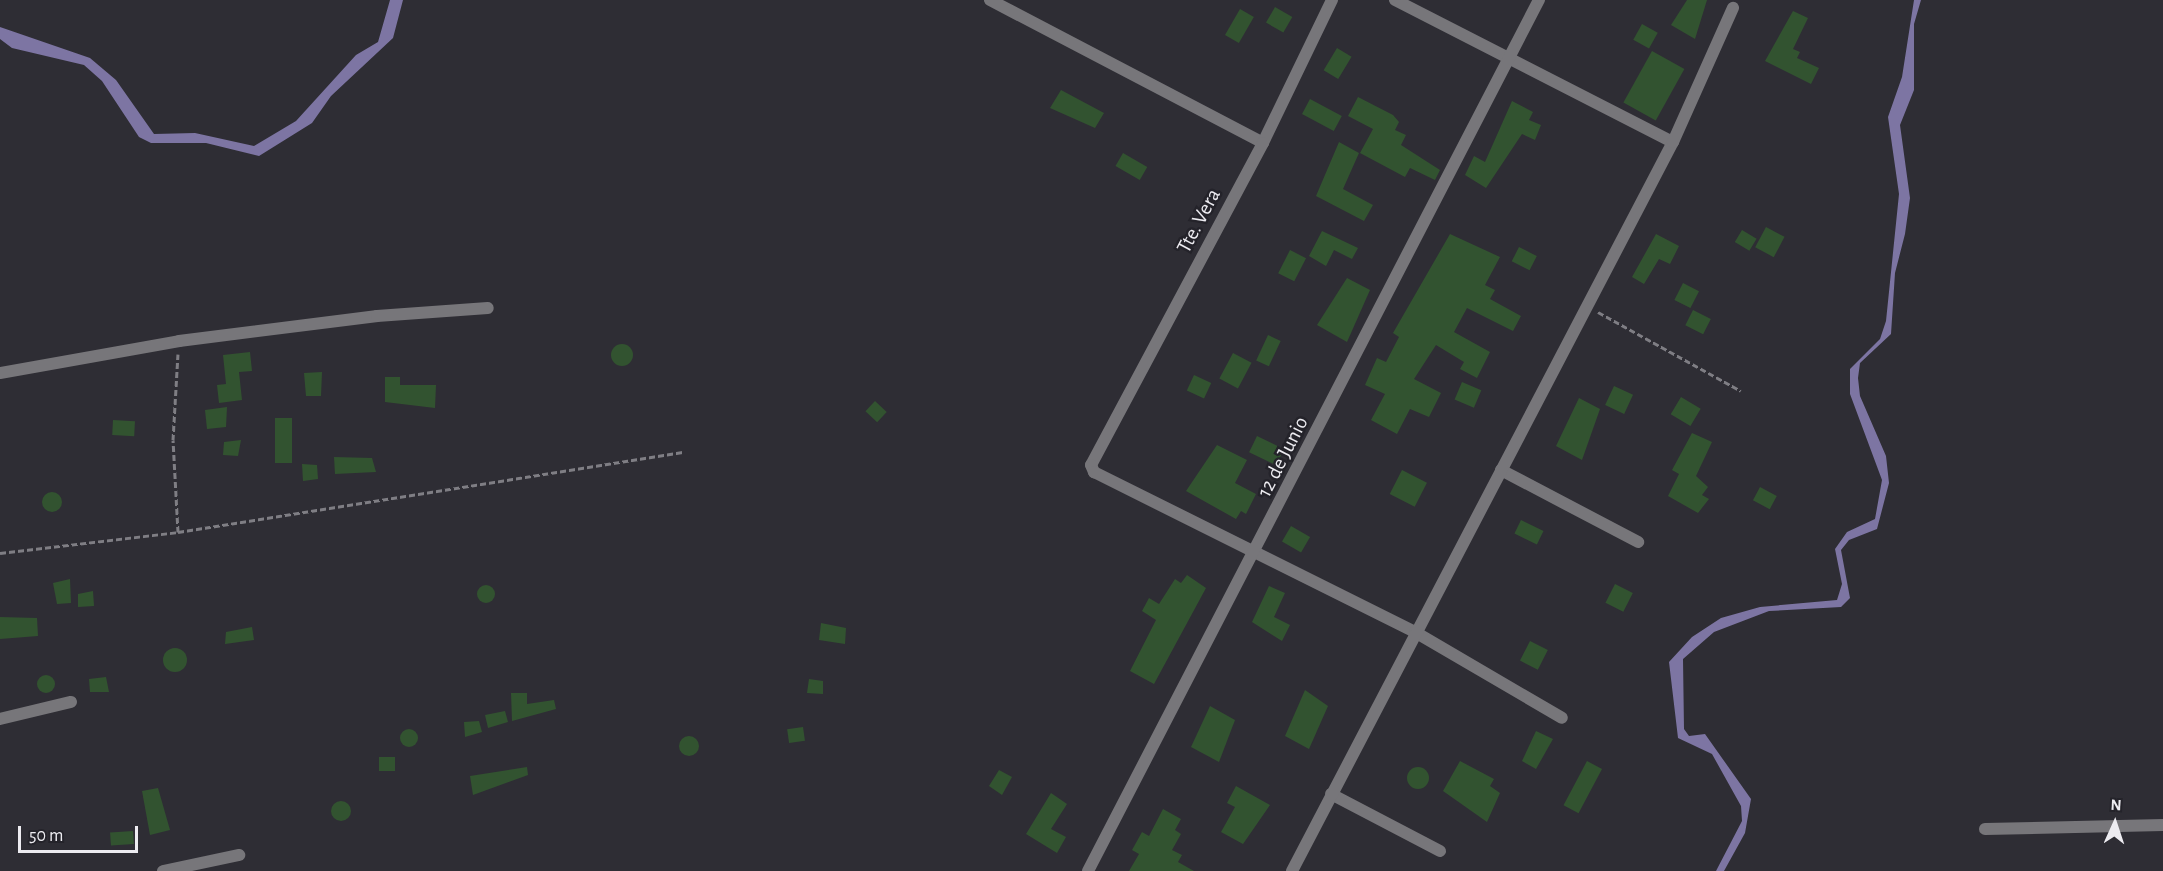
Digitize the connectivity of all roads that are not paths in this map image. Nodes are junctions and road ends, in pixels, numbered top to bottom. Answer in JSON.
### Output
{"nodes":[{"id":1,"x":990,"y":0,"type":"edge"},
{"id":2,"x":1332,"y":0,"type":"edge"},
{"id":3,"x":1395,"y":0,"type":"edge"},
{"id":4,"x":1539,"y":0,"type":"edge"},
{"id":5,"x":1733,"y":8,"type":"dead end"},
{"id":6,"x":1510,"y":58,"type":"junction"},
{"id":7,"x":1673,"y":142,"type":"junction"},
{"id":8,"x":1263,"y":143,"type":"junction"},
{"id":9,"x":488,"y":308,"type":"dead end"},
{"id":10,"x":0,"y":373,"type":"edge"},
{"id":11,"x":1501,"y":470,"type":"junction"},
{"id":12,"x":1638,"y":542,"type":"dead end"},
{"id":13,"x":1256,"y":552,"type":"junction"},
{"id":14,"x":1415,"y":632,"type":"junction"},
{"id":15,"x":71,"y":702,"type":"dead end"},
{"id":16,"x":1562,"y":718,"type":"dead end"},
{"id":17,"x":0,"y":719,"type":"edge"},
{"id":18,"x":1331,"y":794,"type":"junction"},
{"id":19,"x":2163,"y":825,"type":"edge"},
{"id":20,"x":1985,"y":829,"type":"dead end"},
{"id":21,"x":1440,"y":851,"type":"dead end"},
{"id":22,"x":239,"y":855,"type":"dead end"},
{"id":23,"x":163,"y":871,"type":"edge"},
{"id":24,"x":1088,"y":871,"type":"edge"},
{"id":25,"x":1292,"y":871,"type":"edge"}],
"edges":[{"from":1,"to":8,"type":"street"},
{"from":2,"to":8,"type":"street","name":"Tte. Vera"},
{"from":3,"to":6,"type":"street"},
{"from":4,"to":6,"type":"street","name":"12 de Junio"},
{"from":5,"to":7,"type":"street"},
{"from":6,"to":7,"type":"street"},
{"from":6,"to":13,"type":"street","name":"12 de Junio"},
{"from":7,"to":11,"type":"street"},
{"from":8,"to":13,"type":"street","name":"Tte. Vera"},
{"from":9,"to":10,"type":"street"},
{"from":11,"to":12,"type":"street"},
{"from":11,"to":14,"type":"street"},
{"from":13,"to":14,"type":"street"},
{"from":13,"to":24,"type":"street","name":"12 de Junio"},
{"from":14,"to":16,"type":"street"},
{"from":14,"to":18,"type":"street"},
{"from":15,"to":17,"type":"street"},
{"from":18,"to":21,"type":"street"},
{"from":18,"to":25,"type":"street"},
{"from":19,"to":20,"type":"street"},
{"from":22,"to":23,"type":"street"}]}
